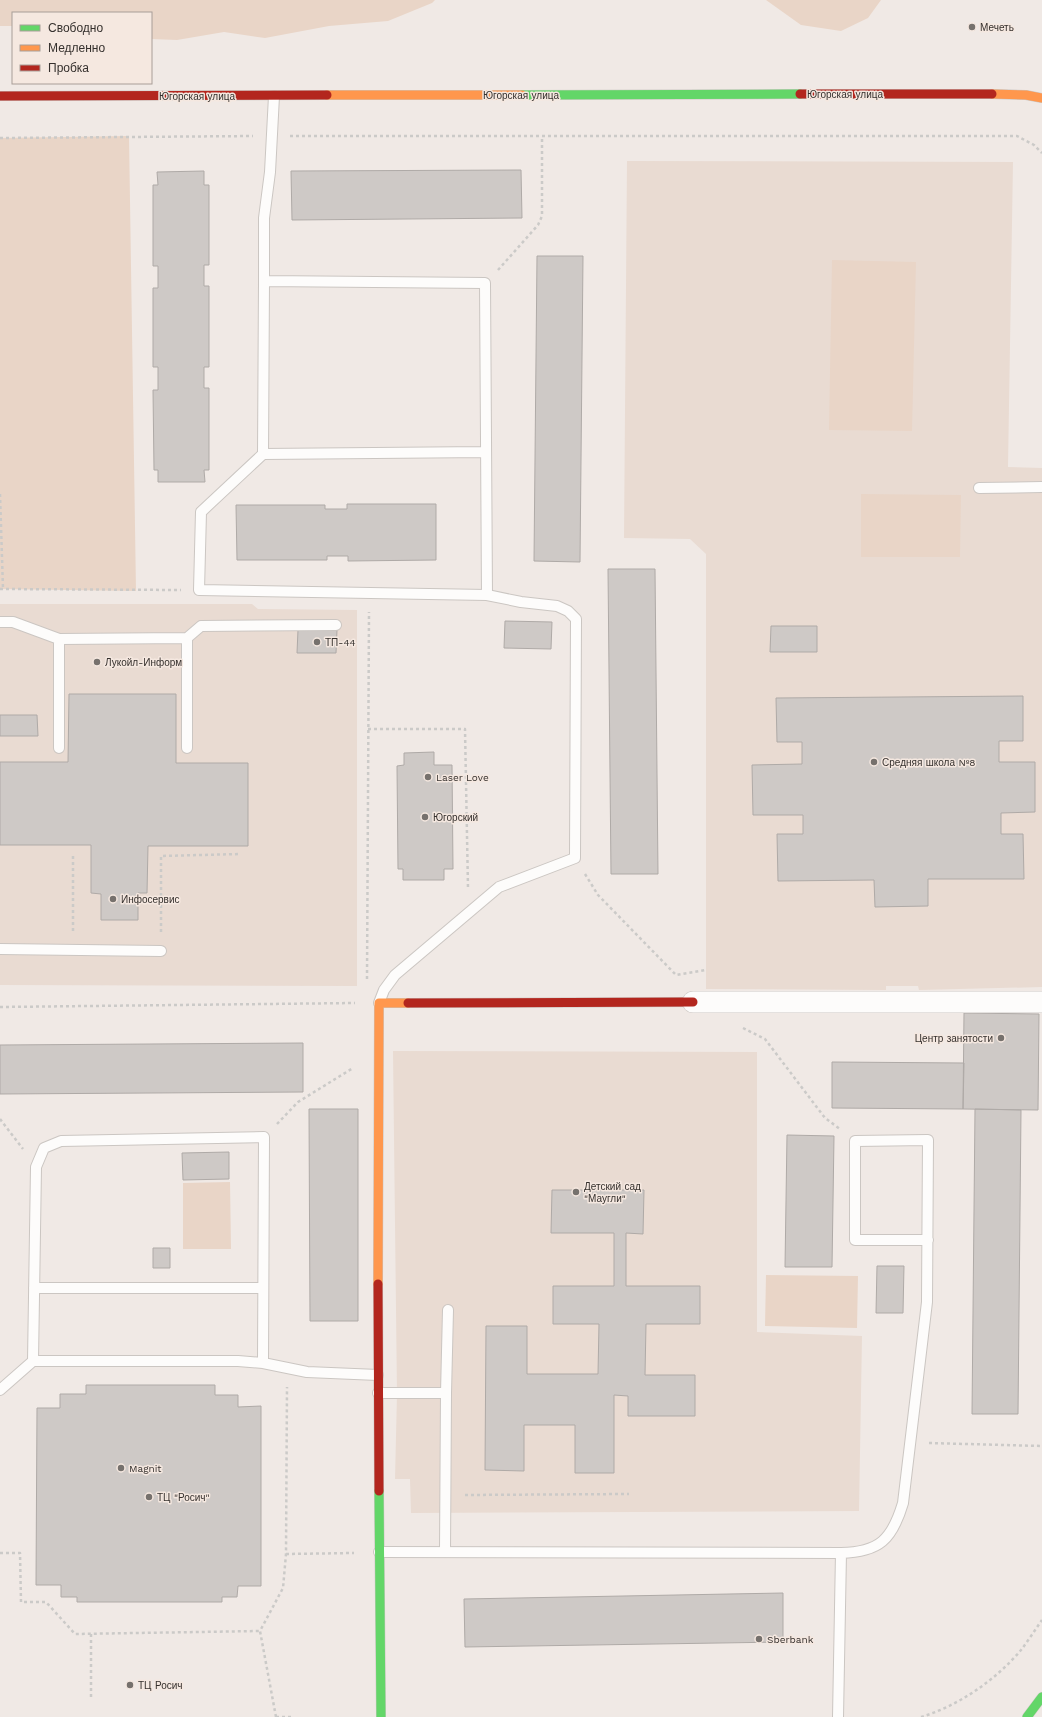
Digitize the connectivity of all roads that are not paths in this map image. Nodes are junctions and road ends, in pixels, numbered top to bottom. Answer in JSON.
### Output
{"nodes":[{"id":1,"x":0,"y":96,"type":"edge"},
{"id":2,"x":274,"y":96,"type":"junction"},
{"id":3,"x":1042,"y":98,"type":"edge"},
{"id":4,"x":264,"y":281,"type":"junction"},
{"id":5,"x":486,"y":452,"type":"junction"},
{"id":6,"x":263,"y":454,"type":"junction"},
{"id":7,"x":1042,"y":487,"type":"edge"},
{"id":8,"x":979,"y":488,"type":"dead end"},
{"id":9,"x":487,"y":595,"type":"junction"},
{"id":10,"x":0,"y":622,"type":"edge"},
{"id":11,"x":336,"y":625,"type":"dead end"},
{"id":12,"x":187,"y":638,"type":"junction"},
{"id":13,"x":59,"y":639,"type":"junction"},
{"id":14,"x":59,"y":748,"type":"dead end"},
{"id":15,"x":187,"y":748,"type":"dead end"},
{"id":16,"x":0,"y":949,"type":"edge"},
{"id":17,"x":160,"y":951,"type":"road end"},
{"id":18,"x":379,"y":1002,"type":"junction"},
{"id":19,"x":693,"y":1002,"type":"joint"},
{"id":20,"x":1042,"y":1002,"type":"edge"},
{"id":21,"x":928,"y":1240,"type":"junction"},
{"id":22,"x":34,"y":1288,"type":"junction"},
{"id":23,"x":263,"y":1288,"type":"junction"},
{"id":24,"x":448,"y":1310,"type":"dead end"},
{"id":25,"x":33,"y":1361,"type":"junction"},
{"id":26,"x":263,"y":1363,"type":"junction"},
{"id":27,"x":378,"y":1375,"type":"junction"},
{"id":28,"x":0,"y":1390,"type":"edge"},
{"id":29,"x":378,"y":1393,"type":"junction"},
{"id":30,"x":446,"y":1393,"type":"junction"},
{"id":31,"x":379,"y":1552,"type":"junction"},
{"id":32,"x":445,"y":1552,"type":"junction"},
{"id":33,"x":841,"y":1553,"type":"junction"},
{"id":34,"x":1042,"y":1698,"type":"edge"},
{"id":35,"x":1030,"y":1713,"type":"edge"},
{"id":36,"x":381,"y":1717,"type":"edge"},
{"id":37,"x":838,"y":1717,"type":"edge"},
{"id":38,"x":1022,"y":1717,"type":"edge"}],
"edges":[{"from":1,"to":2,"type":"street","name":"Югорская улица"},
{"from":2,"to":3,"type":"street","name":"Югорская улица"},
{"from":2,"to":4,"type":"lane"},
{"from":4,"to":5,"type":"lane"},
{"from":4,"to":6,"type":"lane"},
{"from":5,"to":6,"type":"lane"},
{"from":5,"to":9,"type":"lane"},
{"from":6,"to":9,"type":"lane"},
{"from":7,"to":8,"type":"lane"},
{"from":9,"to":18,"type":"lane"},
{"from":10,"to":13,"type":"lane"},
{"from":11,"to":12,"type":"lane"},
{"from":12,"to":13,"type":"lane"},
{"from":12,"to":15,"type":"lane"},
{"from":13,"to":14,"type":"lane"},
{"from":16,"to":17,"type":"lane"},
{"from":18,"to":19,"type":"street"},
{"from":18,"to":27,"type":"street"},
{"from":19,"to":20,"type":"street"},
{"from":21,"to":21,"type":"lane"},
{"from":21,"to":33,"type":"lane"},
{"from":22,"to":23,"type":"lane"},
{"from":22,"to":23,"type":"lane"},
{"from":22,"to":25,"type":"lane"},
{"from":23,"to":26,"type":"lane"},
{"from":24,"to":30,"type":"lane"},
{"from":25,"to":26,"type":"lane"},
{"from":25,"to":28,"type":"lane"},
{"from":26,"to":27,"type":"lane"},
{"from":27,"to":29,"type":"street"},
{"from":29,"to":30,"type":"lane"},
{"from":29,"to":31,"type":"street"},
{"from":30,"to":32,"type":"lane"},
{"from":31,"to":32,"type":"lane"},
{"from":31,"to":36,"type":"street"},
{"from":32,"to":33,"type":"lane"},
{"from":33,"to":37,"type":"lane"},
{"from":34,"to":35,"type":"street"},
{"from":35,"to":38,"type":"street"}]}
